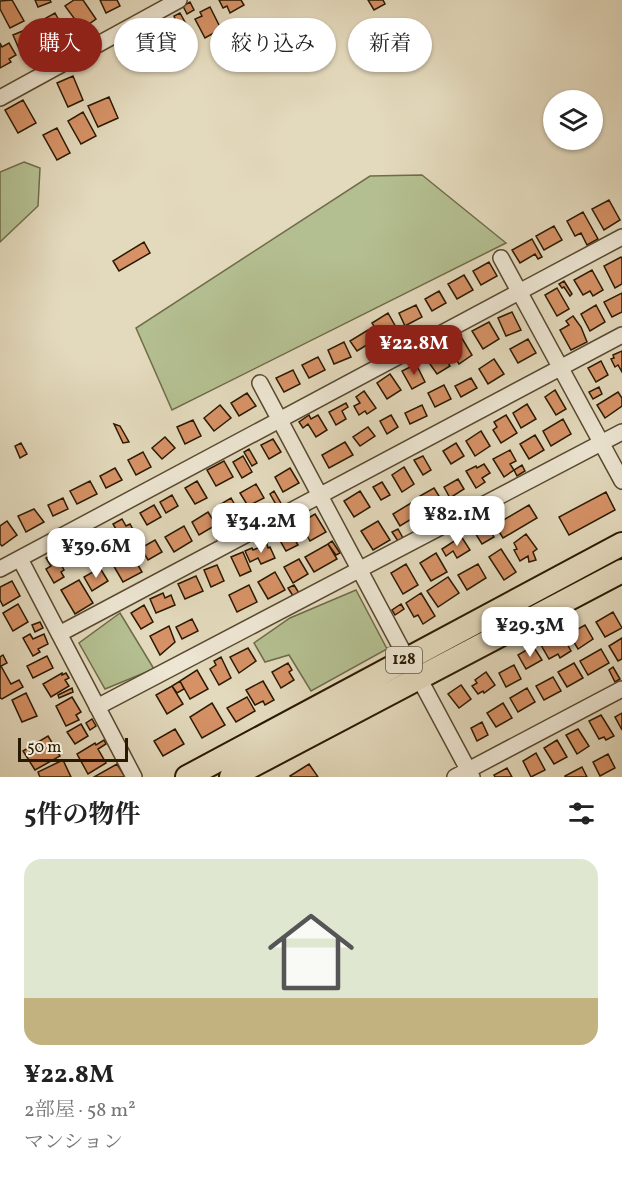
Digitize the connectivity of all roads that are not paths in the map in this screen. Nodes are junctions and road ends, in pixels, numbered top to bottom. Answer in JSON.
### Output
{"nodes":[{"id":1,"x":173,"y":1,"type":"edge"},
{"id":2,"x":0,"y":98,"type":"edge"},
{"id":3,"x":622,"y":237,"type":"edge"},
{"id":4,"x":501,"y":258,"type":"dead end"},
{"id":5,"x":519,"y":292,"type":"junction"},
{"id":6,"x":622,"y":335,"type":"edge"},
{"id":7,"x":560,"y":368,"type":"junction"},
{"id":8,"x":260,"y":383,"type":"dead end"},
{"id":9,"x":280,"y":419,"type":"junction"},
{"id":10,"x":622,"y":432,"type":"edge"},
{"id":11,"x":601,"y":443,"type":"junction"},
{"id":12,"x":622,"y":481,"type":"edge"},
{"id":13,"x":321,"y":496,"type":"junction"},
{"id":14,"x":622,"y":544,"type":"edge"},
{"id":15,"x":20,"y":559,"type":"junction"},
{"id":16,"x":0,"y":569,"type":"edge"},
{"id":17,"x":360,"y":569,"type":"junction"},
{"id":18,"x":622,"y":571,"type":"edge"},
{"id":19,"x":59,"y":634,"type":"junction"},
{"id":20,"x":413,"y":668,"type":"junction"},
{"id":21,"x":622,"y":689,"type":"edge"},
{"id":22,"x":97,"y":707,"type":"junction"},
{"id":23,"x":465,"y":775,"type":"edge"},
{"id":24,"x":134,"y":777,"type":"edge"},
{"id":25,"x":186,"y":777,"type":"edge"},
{"id":26,"x":231,"y":777,"type":"edge"}],
"edges":[{"from":1,"to":2,"type":"street"},
{"from":3,"to":5,"type":"street"},
{"from":4,"to":5,"type":"street"},
{"from":5,"to":7,"type":"street"},
{"from":5,"to":9,"type":"street"},
{"from":6,"to":7,"type":"street"},
{"from":7,"to":11,"type":"street"},
{"from":7,"to":13,"type":"street"},
{"from":8,"to":9,"type":"street"},
{"from":9,"to":13,"type":"street"},
{"from":9,"to":15,"type":"street"},
{"from":10,"to":11,"type":"street"},
{"from":11,"to":12,"type":"street"},
{"from":11,"to":17,"type":"street"},
{"from":13,"to":17,"type":"street"},
{"from":13,"to":19,"type":"street"},
{"from":14,"to":20,"type":"main road","number":"128"},
{"from":15,"to":16,"type":"street"},
{"from":15,"to":19,"type":"street"},
{"from":17,"to":20,"type":"street"},
{"from":17,"to":22,"type":"street"},
{"from":18,"to":20,"type":"main road","number":"128"},
{"from":19,"to":22,"type":"street"},
{"from":20,"to":23,"type":"street"},
{"from":20,"to":25,"type":"main road","number":"128"},
{"from":20,"to":26,"type":"main road","number":"128"},
{"from":21,"to":23,"type":"street"},
{"from":22,"to":24,"type":"street"}]}
